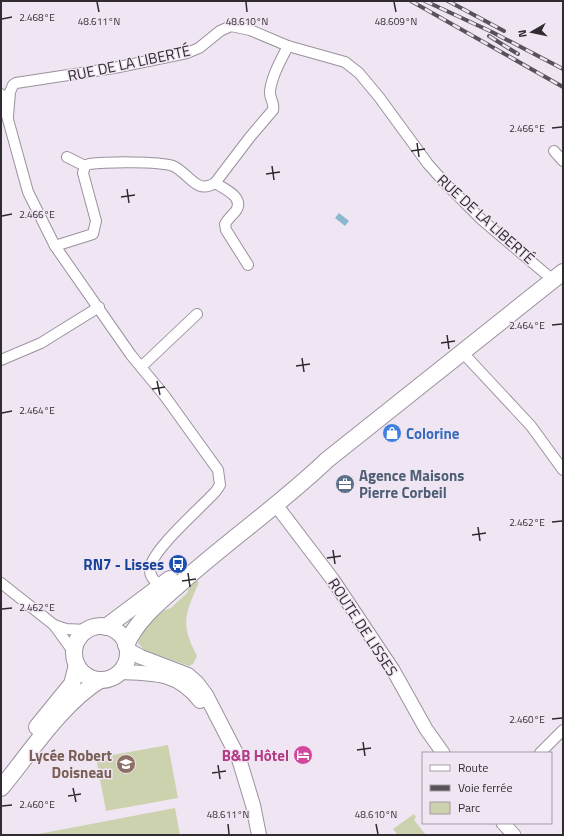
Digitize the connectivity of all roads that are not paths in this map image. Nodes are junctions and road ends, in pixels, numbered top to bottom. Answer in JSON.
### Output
{"nodes":[{"id":1,"x":288,"y":46,"type":"junction"},
{"id":2,"x":1,"y":94,"type":"edge"},
{"id":3,"x":8,"y":116,"type":"junction"},
{"id":4,"x":554,"y":151,"type":"dead end"},
{"id":5,"x":67,"y":157,"type":"dead end"},
{"id":6,"x":563,"y":161,"type":"edge"},
{"id":7,"x":85,"y":166,"type":"junction"},
{"id":8,"x":215,"y":183,"type":"junction"},
{"id":9,"x":56,"y":246,"type":"junction"},
{"id":10,"x":248,"y":265,"type":"dead end"},
{"id":11,"x":558,"y":276,"type":"edge"},
{"id":12,"x":99,"y":307,"type":"junction"},
{"id":13,"x":197,"y":314,"type":"dead end"},
{"id":14,"x":463,"y":352,"type":"junction"},
{"id":15,"x":1,"y":360,"type":"edge"},
{"id":16,"x":141,"y":367,"type":"junction"},
{"id":17,"x":327,"y":460,"type":"junction"},
{"id":18,"x":563,"y":470,"type":"edge"},
{"id":19,"x":276,"y":505,"type":"junction"},
{"id":20,"x":161,"y":587,"type":"junction"},
{"id":21,"x":3,"y":588,"type":"edge"},
{"id":22,"x":54,"y":625,"type":"junction"},
{"id":23,"x":106,"y":627,"type":"junction"},
{"id":24,"x":88,"y":630,"type":"junction"},
{"id":25,"x":127,"y":647,"type":"junction"},
{"id":26,"x":76,"y":660,"type":"junction"},
{"id":27,"x":120,"y":672,"type":"junction"},
{"id":28,"x":100,"y":680,"type":"junction"},
{"id":29,"x":563,"y":730,"type":"edge"},
{"id":30,"x":442,"y":752,"type":"edge"},
{"id":31,"x":541,"y":752,"type":"edge"},
{"id":32,"x":1,"y":772,"type":"edge"},
{"id":33,"x":1,"y":788,"type":"edge"},
{"id":34,"x":504,"y":824,"type":"edge"},
{"id":35,"x":250,"y":835,"type":"edge"},
{"id":36,"x":259,"y":835,"type":"edge"},
{"id":37,"x":514,"y":835,"type":"edge"}],
"edges":[{"from":1,"to":3,"type":"street","name":"RUE DE LA LIBERTÉ"},
{"from":1,"to":8,"type":"street"},
{"from":1,"to":11,"type":"street","name":"RUE DE LA LIBERTÉ"},
{"from":2,"to":3,"type":"street"},
{"from":3,"to":9,"type":"street"},
{"from":4,"to":6,"type":"street"},
{"from":5,"to":7,"type":"street"},
{"from":7,"to":8,"type":"street"},
{"from":7,"to":9,"type":"street"},
{"from":8,"to":10,"type":"street"},
{"from":9,"to":12,"type":"street"},
{"from":11,"to":14,"type":"main road"},
{"from":12,"to":15,"type":"street"},
{"from":12,"to":16,"type":"street"},
{"from":13,"to":16,"type":"street"},
{"from":14,"to":17,"type":"main road"},
{"from":14,"to":18,"type":"street"},
{"from":16,"to":20,"type":"street"},
{"from":17,"to":19,"type":"main road"},
{"from":17,"to":20,"type":"main road"},
{"from":19,"to":25,"type":"main road"},
{"from":19,"to":30,"type":"street","name":"ROUTE DE LISSES"},
{"from":20,"to":23,"type":"main road"},
{"from":21,"to":22,"type":"street"},
{"from":22,"to":24,"type":"street"},
{"from":22,"to":26,"type":"street"},
{"from":23,"to":24,"type":"main road"},
{"from":23,"to":25,"type":"main road"},
{"from":24,"to":26,"type":"main road"},
{"from":25,"to":27,"type":"main road"},
{"from":25,"to":36,"type":"main road"},
{"from":26,"to":28,"type":"main road"},
{"from":26,"to":32,"type":"main road"},
{"from":27,"to":28,"type":"main road"},
{"from":27,"to":35,"type":"main road"},
{"from":28,"to":33,"type":"main road"},
{"from":29,"to":31,"type":"street"},
{"from":34,"to":37,"type":"street"}]}
